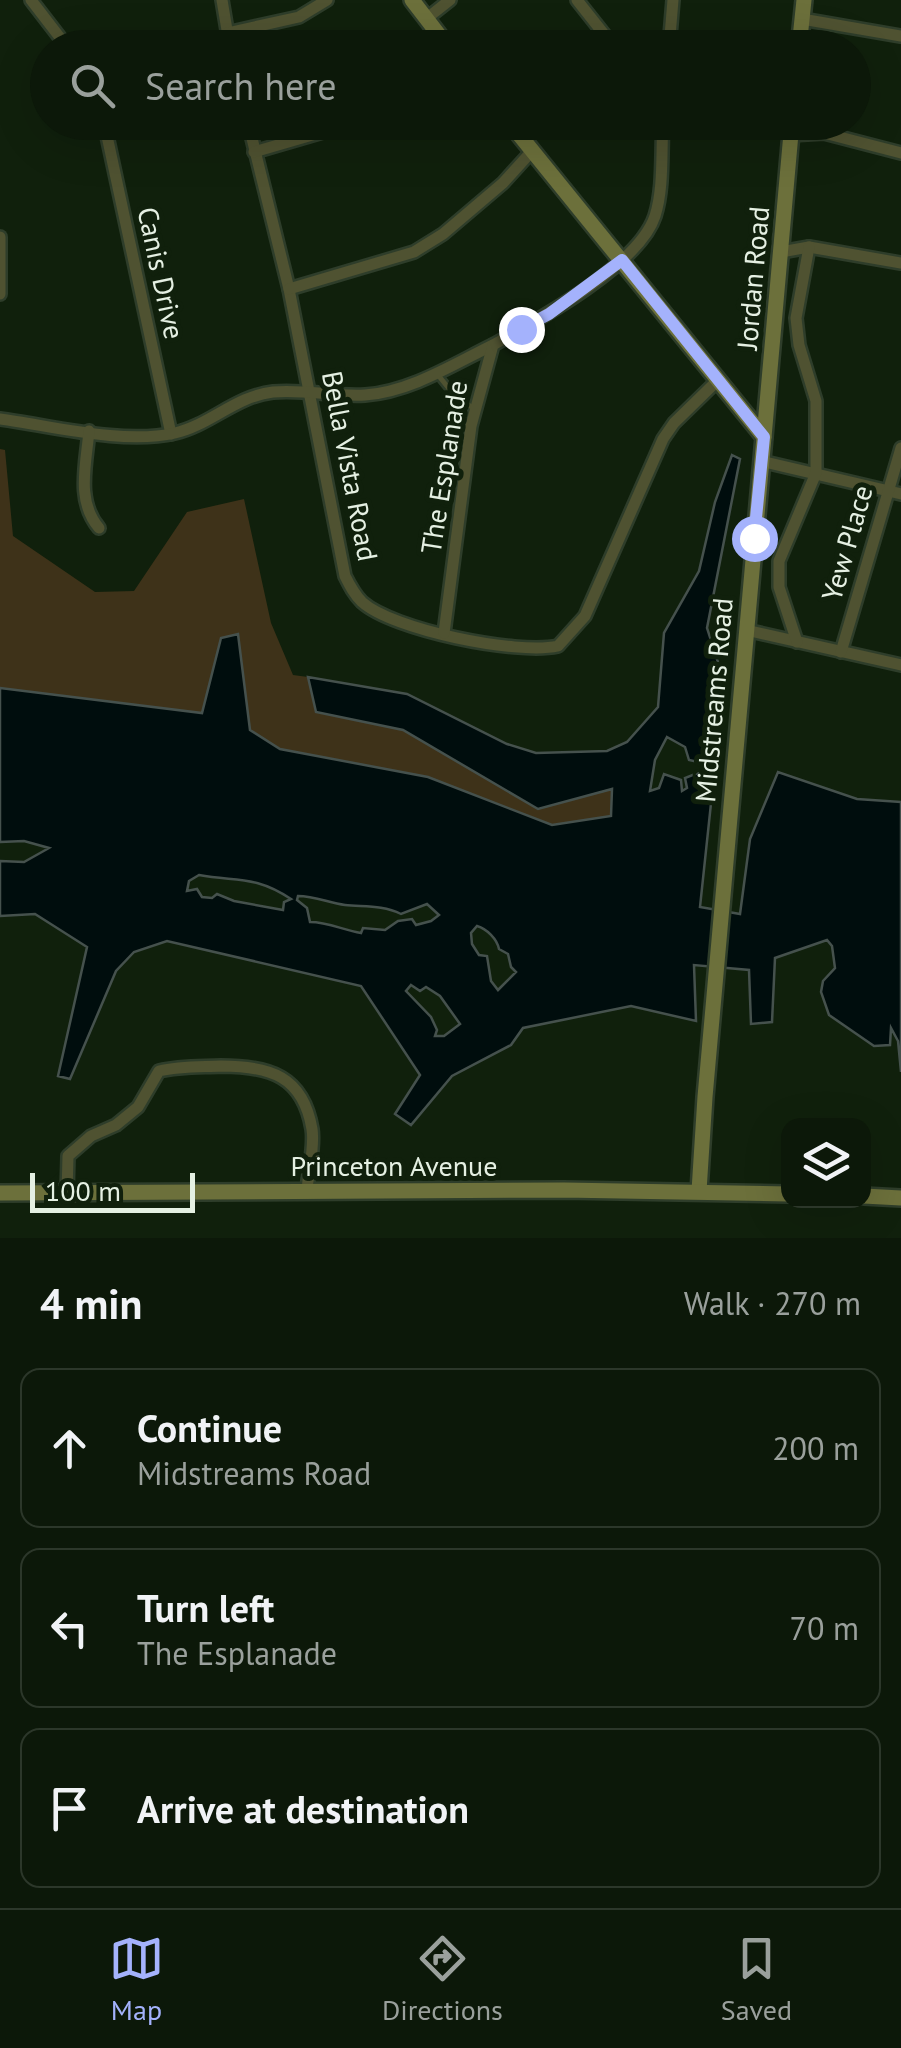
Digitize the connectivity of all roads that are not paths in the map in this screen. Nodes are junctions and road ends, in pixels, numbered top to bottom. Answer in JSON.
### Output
{"nodes":[{"id":1,"x":31,"y":0,"type":"edge"},
{"id":2,"x":222,"y":0,"type":"edge"},
{"id":3,"x":327,"y":0,"type":"edge"},
{"id":4,"x":412,"y":0,"type":"edge"},
{"id":5,"x":450,"y":0,"type":"edge"},
{"id":6,"x":577,"y":0,"type":"edge"},
{"id":7,"x":673,"y":0,"type":"edge"},
{"id":8,"x":804,"y":0,"type":"edge"},
{"id":9,"x":802,"y":18,"type":"junction"},
{"id":10,"x":426,"y":19,"type":"junction"},
{"id":11,"x":54,"y":30,"type":"edge"},
{"id":12,"x":227,"y":30,"type":"edge"},
{"id":13,"x":240,"y":30,"type":"edge"},
{"id":14,"x":435,"y":30,"type":"edge"},
{"id":15,"x":601,"y":30,"type":"edge"},
{"id":16,"x":670,"y":30,"type":"edge"},
{"id":17,"x":801,"y":30,"type":"edge"},
{"id":18,"x":868,"y":30,"type":"edge"},
{"id":19,"x":871,"y":31,"type":"edge"},
{"id":20,"x":901,"y":36,"type":"edge"},
{"id":21,"x":108,"y":140,"type":"edge"},
{"id":22,"x":252,"y":140,"type":"edge"},
{"id":23,"x":295,"y":140,"type":"edge"},
{"id":24,"x":523,"y":140,"type":"edge"},
{"id":25,"x":662,"y":140,"type":"edge"},
{"id":26,"x":790,"y":140,"type":"edge"},
{"id":27,"x":847,"y":140,"type":"edge"},
{"id":28,"x":532,"y":151,"type":"junction"},
{"id":29,"x":254,"y":152,"type":"junction"},
{"id":30,"x":901,"y":154,"type":"edge"},
{"id":31,"x":0,"y":237,"type":"edge"},
{"id":32,"x":809,"y":247,"type":"junction"},
{"id":33,"x":782,"y":252,"type":"junction"},
{"id":34,"x":622,"y":260,"type":"junction"},
{"id":35,"x":901,"y":263,"type":"edge"},
{"id":36,"x":290,"y":289,"type":"junction"},
{"id":37,"x":0,"y":294,"type":"edge"},
{"id":38,"x":493,"y":344,"type":"junction"},
{"id":39,"x":437,"y":372,"type":"junction"},
{"id":40,"x":717,"y":381,"type":"junction"},
{"id":41,"x":310,"y":392,"type":"junction"},
{"id":42,"x":475,"y":409,"type":"junction"},
{"id":43,"x":0,"y":419,"type":"edge"},
{"id":44,"x":89,"y":431,"type":"junction"},
{"id":45,"x":170,"y":434,"type":"junction"},
{"id":46,"x":764,"y":437,"type":"junction"},
{"id":47,"x":901,"y":448,"type":"edge"},
{"id":48,"x":762,"y":462,"type":"junction"},
{"id":49,"x":816,"y":473,"type":"junction"},
{"id":50,"x":895,"y":492,"type":"edge"},
{"id":51,"x":99,"y":528,"type":"dead end"},
{"id":52,"x":746,"y":630,"type":"junction"},
{"id":53,"x":444,"y":633,"type":"junction"},
{"id":54,"x":797,"y":642,"type":"junction"},
{"id":55,"x":841,"y":652,"type":"junction"},
{"id":56,"x":901,"y":665,"type":"edge"},
{"id":57,"x":306,"y":1191,"type":"junction"},
{"id":58,"x":699,"y":1191,"type":"junction"},
{"id":59,"x":0,"y":1192,"type":"edge"},
{"id":60,"x":66,"y":1192,"type":"junction"},
{"id":61,"x":781,"y":1194,"type":"edge"},
{"id":62,"x":871,"y":1196,"type":"edge"},
{"id":63,"x":901,"y":1198,"type":"edge"}],
"edges":[{"from":1,"to":11,"type":"street"},
{"from":2,"to":12,"type":"street"},
{"from":3,"to":13,"type":"street"},
{"from":4,"to":10,"type":"street"},
{"from":5,"to":10,"type":"street"},
{"from":6,"to":15,"type":"street"},
{"from":7,"to":16,"type":"street"},
{"from":8,"to":9,"type":"street"},
{"from":9,"to":17,"type":"street"},
{"from":9,"to":18,"type":"street"},
{"from":10,"to":14,"type":"street"},
{"from":19,"to":20,"type":"street"},
{"from":21,"to":45,"type":"street","name":"Canis Drive"},
{"from":22,"to":29,"type":"street","name":"Bella Vista Road"},
{"from":23,"to":29,"type":"street"},
{"from":24,"to":28,"type":"street"},
{"from":25,"to":34,"type":"street"},
{"from":26,"to":33,"type":"street","name":"Jordan Road"},
{"from":27,"to":30,"type":"street"},
{"from":28,"to":34,"type":"street"},
{"from":28,"to":36,"type":"street"},
{"from":29,"to":36,"type":"street","name":"Bella Vista Road"},
{"from":31,"to":37,"type":"street"},
{"from":32,"to":33,"type":"street"},
{"from":32,"to":35,"type":"street"},
{"from":32,"to":49,"type":"street"},
{"from":33,"to":46,"type":"street","name":"Jordan Road"},
{"from":34,"to":38,"type":"street"},
{"from":34,"to":40,"type":"street"},
{"from":36,"to":41,"type":"street","name":"Bella Vista Road"},
{"from":38,"to":39,"type":"street"},
{"from":38,"to":42,"type":"street","name":"The Esplanade"},
{"from":39,"to":41,"type":"street"},
{"from":39,"to":42,"type":"lane"},
{"from":40,"to":46,"type":"street"},
{"from":40,"to":53,"type":"street","name":"Bella Vista Road"},
{"from":41,"to":45,"type":"street"},
{"from":41,"to":53,"type":"street","name":"Bella Vista Road"},
{"from":42,"to":53,"type":"street","name":"The Esplanade"},
{"from":43,"to":44,"type":"street"},
{"from":44,"to":45,"type":"street"},
{"from":44,"to":51,"type":"street"},
{"from":46,"to":48,"type":"street","name":"Midstreams Road"},
{"from":47,"to":50,"type":"street","name":"Yew Place"},
{"from":48,"to":49,"type":"street"},
{"from":48,"to":52,"type":"street","name":"Midstreams Road"},
{"from":49,"to":50,"type":"street"},
{"from":49,"to":54,"type":"street"},
{"from":50,"to":55,"type":"street","name":"Yew Place"},
{"from":52,"to":54,"type":"street"},
{"from":52,"to":58,"type":"street","name":"Midstreams Road"},
{"from":54,"to":55,"type":"street"},
{"from":55,"to":56,"type":"street"},
{"from":57,"to":58,"type":"street","name":"Princeton Avenue"},
{"from":57,"to":60,"type":"street","name":"Princeton Avenue"},
{"from":57,"to":60,"type":"street"},
{"from":58,"to":61,"type":"street","name":"Princeton Avenue"},
{"from":59,"to":60,"type":"street","name":"Princeton Avenue"},
{"from":62,"to":63,"type":"street"}]}
